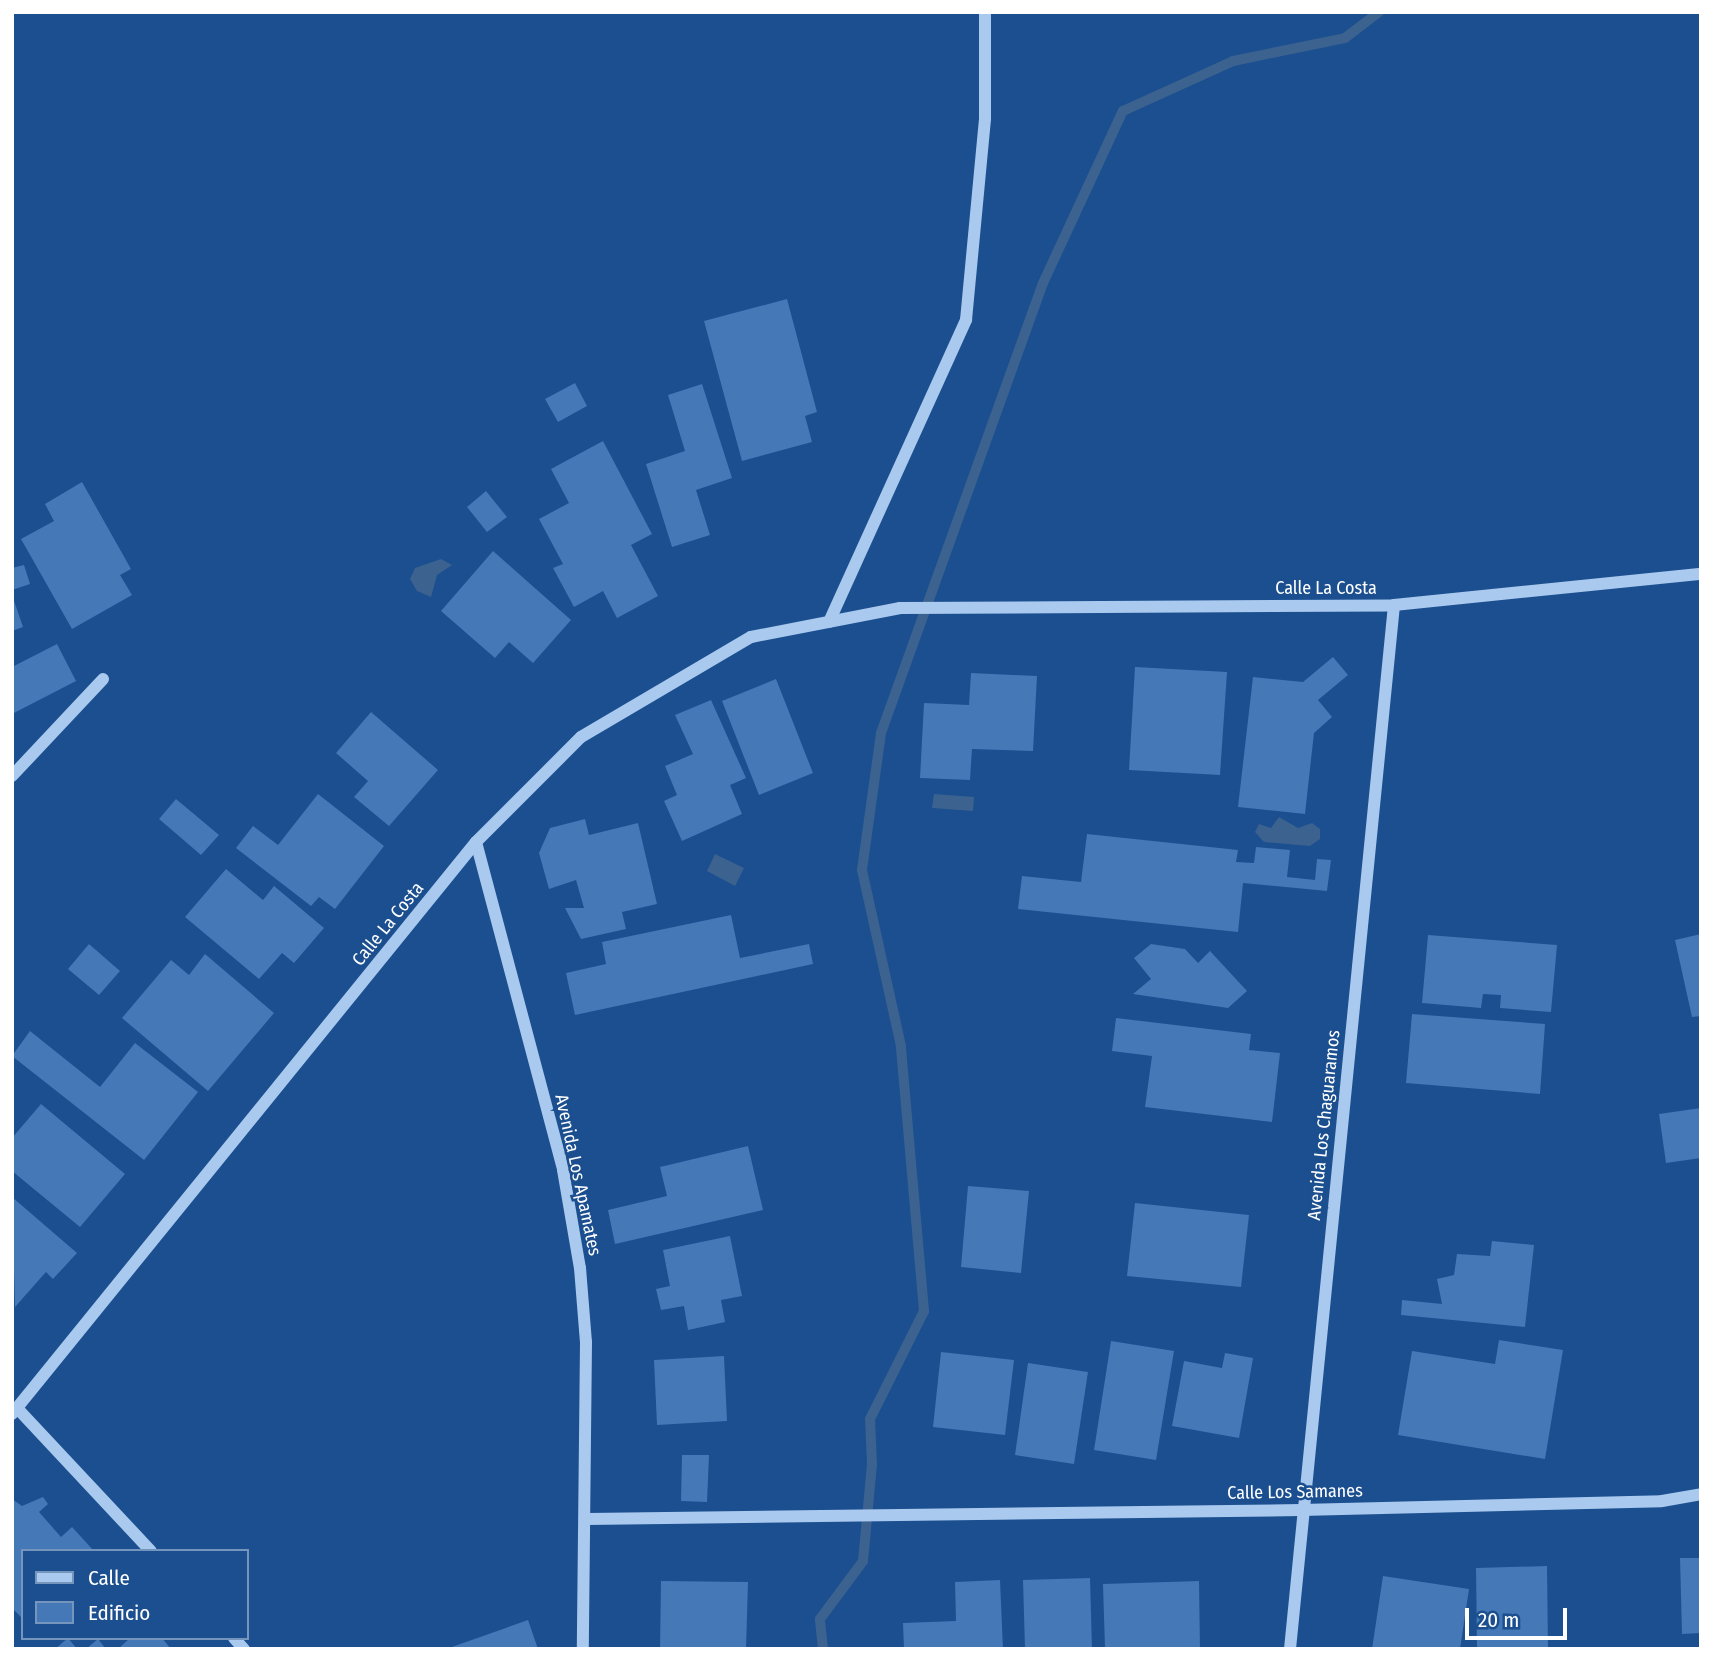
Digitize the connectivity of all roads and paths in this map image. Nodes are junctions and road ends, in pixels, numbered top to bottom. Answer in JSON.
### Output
{"nodes":[{"id":1,"x":985,"y":12,"type":"edge"},
{"id":2,"x":1700,"y":578,"type":"edge"},
{"id":3,"x":1394,"y":605,"type":"junction"},
{"id":4,"x":829,"y":622,"type":"junction"},
{"id":5,"x":103,"y":679,"type":"dead end"},
{"id":6,"x":12,"y":776,"type":"edge"},
{"id":7,"x":477,"y":842,"type":"junction"},
{"id":8,"x":15,"y":1411,"type":"edge"},
{"id":9,"x":1701,"y":1494,"type":"edge"},
{"id":10,"x":1301,"y":1510,"type":"junction"},
{"id":11,"x":587,"y":1519,"type":"junction"},
{"id":12,"x":149,"y":1549,"type":"edge"},
{"id":13,"x":583,"y":1649,"type":"edge"},
{"id":14,"x":1290,"y":1649,"type":"edge"}],
"edges":[{"from":1,"to":4,"type":"street"},
{"from":2,"to":3,"type":"street","name":"Calle La Costa"},
{"from":3,"to":4,"type":"street","name":"Calle La Costa"},
{"from":3,"to":10,"type":"street","name":"Avenida Los Chaguaramos"},
{"from":4,"to":7,"type":"street","name":"Calle La Costa"},
{"from":5,"to":6,"type":"street"},
{"from":7,"to":8,"type":"street","name":"Calle La Costa"},
{"from":7,"to":11,"type":"street","name":"Avenida Los Apamates"},
{"from":8,"to":12,"type":"street"},
{"from":9,"to":10,"type":"street","name":"Calle Los Samanes"},
{"from":10,"to":11,"type":"street","name":"Calle Los Samanes"},
{"from":10,"to":14,"type":"street","name":"Avenida Los Chaguaramos"},
{"from":11,"to":13,"type":"street","name":"Avenida Los Apamates"}]}
